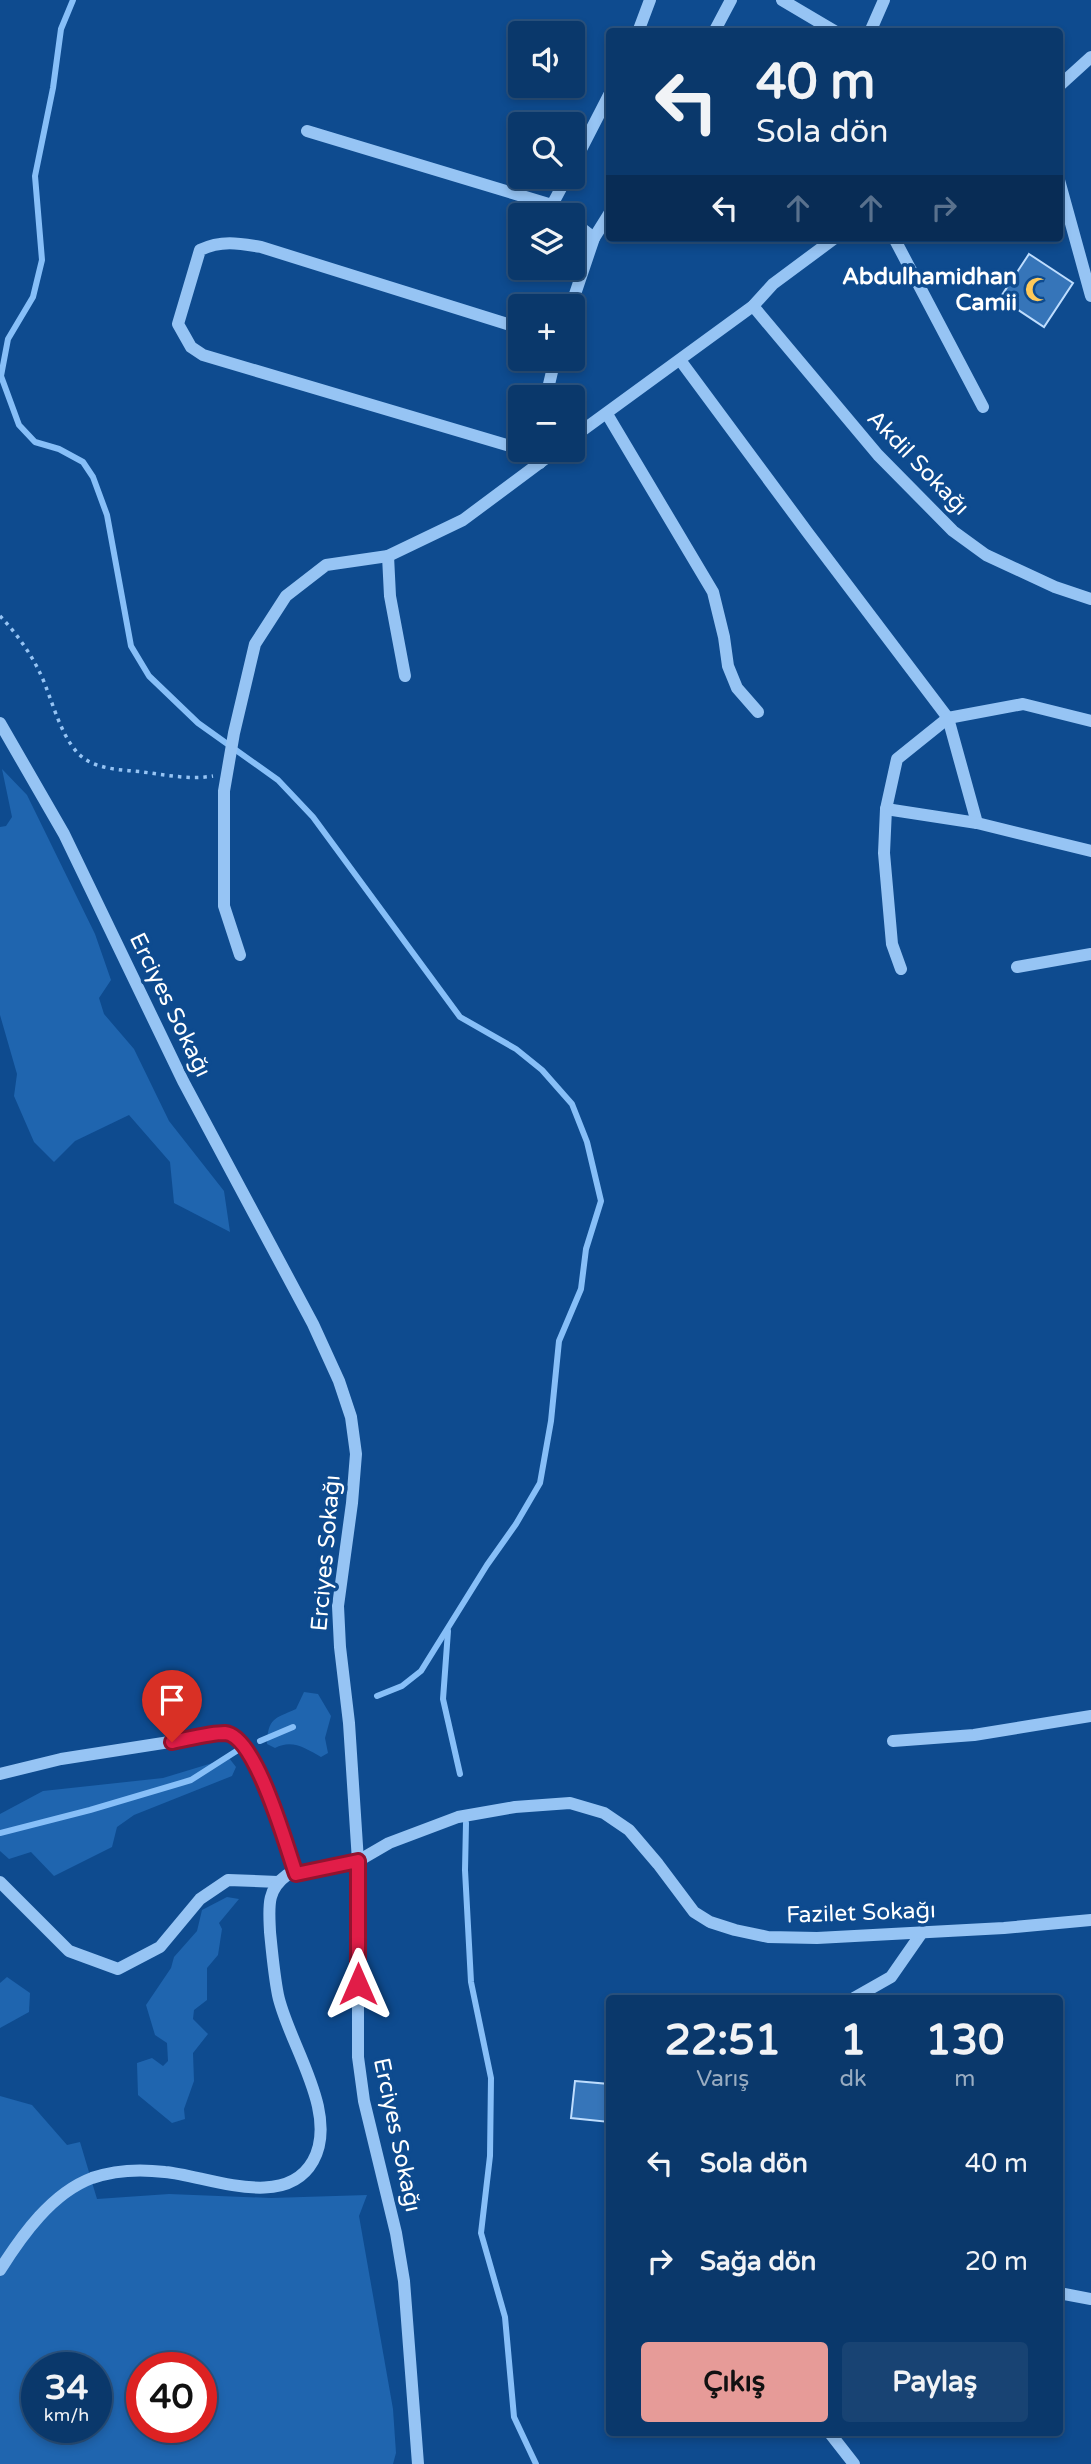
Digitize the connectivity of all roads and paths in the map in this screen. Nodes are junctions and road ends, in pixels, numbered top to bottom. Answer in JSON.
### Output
{"nodes":[{"id":1,"x":650,"y":0,"type":"edge"},
{"id":2,"x":731,"y":0,"type":"edge"},
{"id":3,"x":783,"y":0,"type":"edge"},
{"id":4,"x":884,"y":0,"type":"edge"},
{"id":5,"x":640,"y":28,"type":"edge"},
{"id":6,"x":716,"y":28,"type":"edge"},
{"id":7,"x":829,"y":28,"type":"edge"},
{"id":8,"x":872,"y":28,"type":"edge"},
{"id":9,"x":1091,"y":57,"type":"edge"},
{"id":10,"x":1063,"y":82,"type":"edge"},
{"id":11,"x":606,"y":101,"type":"edge"},
{"id":12,"x":307,"y":131,"type":"dead end"},
{"id":13,"x":585,"y":142,"type":"edge"},
{"id":14,"x":1063,"y":194,"type":"edge"},
{"id":15,"x":545,"y":203,"type":"edge"},
{"id":16,"x":606,"y":219,"type":"edge"},
{"id":17,"x":585,"y":231,"type":"edge"},
{"id":18,"x":594,"y":238,"type":"junction"},
{"id":19,"x":830,"y":242,"type":"edge"},
{"id":20,"x":896,"y":242,"type":"edge"},
{"id":21,"x":575,"y":294,"type":"edge"},
{"id":22,"x":1091,"y":296,"type":"edge"},
{"id":23,"x":753,"y":306,"type":"junction"},
{"id":24,"x":508,"y":324,"type":"edge"},
{"id":25,"x":680,"y":360,"type":"junction"},
{"id":26,"x":983,"y":407,"type":"dead end"},
{"id":27,"x":607,"y":414,"type":"junction"},
{"id":28,"x":585,"y":429,"type":"edge"},
{"id":29,"x":508,"y":447,"type":"edge"},
{"id":30,"x":520,"y":462,"type":"edge"},
{"id":31,"x":388,"y":556,"type":"junction"},
{"id":32,"x":1091,"y":598,"type":"edge"},
{"id":33,"x":0,"y":616,"type":"edge"},
{"id":34,"x":405,"y":676,"type":"dead end"},
{"id":35,"x":758,"y":712,"type":"dead end"},
{"id":36,"x":948,"y":718,"type":"junction"},
{"id":37,"x":1091,"y":721,"type":"edge"},
{"id":38,"x":0,"y":723,"type":"edge"},
{"id":39,"x":229,"y":761,"type":"junction"},
{"id":40,"x":886,"y":808,"type":"junction"},
{"id":41,"x":977,"y":823,"type":"junction"},
{"id":42,"x":1091,"y":851,"type":"edge"},
{"id":43,"x":1091,"y":954,"type":"edge"},
{"id":44,"x":240,"y":955,"type":"dead end"},
{"id":45,"x":1017,"y":967,"type":"dead end"},
{"id":46,"x":901,"y":969,"type":"dead end"},
{"id":47,"x":1091,"y":1716,"type":"edge"},
{"id":48,"x":893,"y":1741,"type":"dead end"},
{"id":49,"x":0,"y":1774,"type":"edge"},
{"id":50,"x":358,"y":1861,"type":"junction"},
{"id":51,"x":296,"y":1874,"type":"junction"},
{"id":52,"x":0,"y":1881,"type":"edge"},
{"id":53,"x":278,"y":1882,"type":"junction"},
{"id":54,"x":1091,"y":1920,"type":"edge"},
{"id":55,"x":923,"y":1931,"type":"junction"},
{"id":56,"x":859,"y":1995,"type":"edge"},
{"id":57,"x":0,"y":2270,"type":"edge"},
{"id":58,"x":1063,"y":2294,"type":"edge"},
{"id":59,"x":1091,"y":2299,"type":"edge"},
{"id":60,"x":832,"y":2436,"type":"edge"},
{"id":61,"x":418,"y":2464,"type":"edge"},
{"id":62,"x":854,"y":2464,"type":"edge"}],
"edges":[{"from":1,"to":5,"type":"street"},
{"from":2,"to":6,"type":"street"},
{"from":3,"to":7,"type":"street"},
{"from":4,"to":8,"type":"street"},
{"from":9,"to":10,"type":"street"},
{"from":11,"to":13,"type":"street"},
{"from":12,"to":15,"type":"street"},
{"from":14,"to":22,"type":"street"},
{"from":16,"to":18,"type":"street"},
{"from":17,"to":18,"type":"street"},
{"from":18,"to":21,"type":"street"},
{"from":19,"to":23,"type":"street"},
{"from":20,"to":26,"type":"street"},
{"from":23,"to":25,"type":"street"},
{"from":23,"to":32,"type":"street","name":"Akdil Sokağı"},
{"from":24,"to":29,"type":"street"},
{"from":25,"to":27,"type":"street"},
{"from":25,"to":36,"type":"street"},
{"from":27,"to":28,"type":"street"},
{"from":27,"to":35,"type":"street"},
{"from":30,"to":31,"type":"street"},
{"from":31,"to":34,"type":"street"},
{"from":31,"to":39,"type":"street"},
{"from":33,"to":39,"type":"path"},
{"from":36,"to":37,"type":"street"},
{"from":36,"to":40,"type":"street"},
{"from":36,"to":41,"type":"street"},
{"from":38,"to":50,"type":"street","name":"Erciyes Sokağı"},
{"from":39,"to":44,"type":"street"},
{"from":40,"to":41,"type":"street"},
{"from":40,"to":46,"type":"street"},
{"from":41,"to":42,"type":"street"},
{"from":43,"to":45,"type":"street"},
{"from":47,"to":48,"type":"street"},
{"from":49,"to":51,"type":"street"},
{"from":50,"to":51,"type":"street","name":"Fazilet Sokağı"},
{"from":50,"to":55,"type":"street","name":"Fazilet Sokağı"},
{"from":50,"to":61,"type":"street","name":"Erciyes Sokağı"},
{"from":51,"to":53,"type":"street","name":"Fazilet Sokağı"},
{"from":52,"to":53,"type":"street"},
{"from":53,"to":57,"type":"street"},
{"from":54,"to":55,"type":"street","name":"Fazilet Sokağı"},
{"from":55,"to":56,"type":"street"},
{"from":58,"to":59,"type":"street"},
{"from":60,"to":62,"type":"street"}]}
